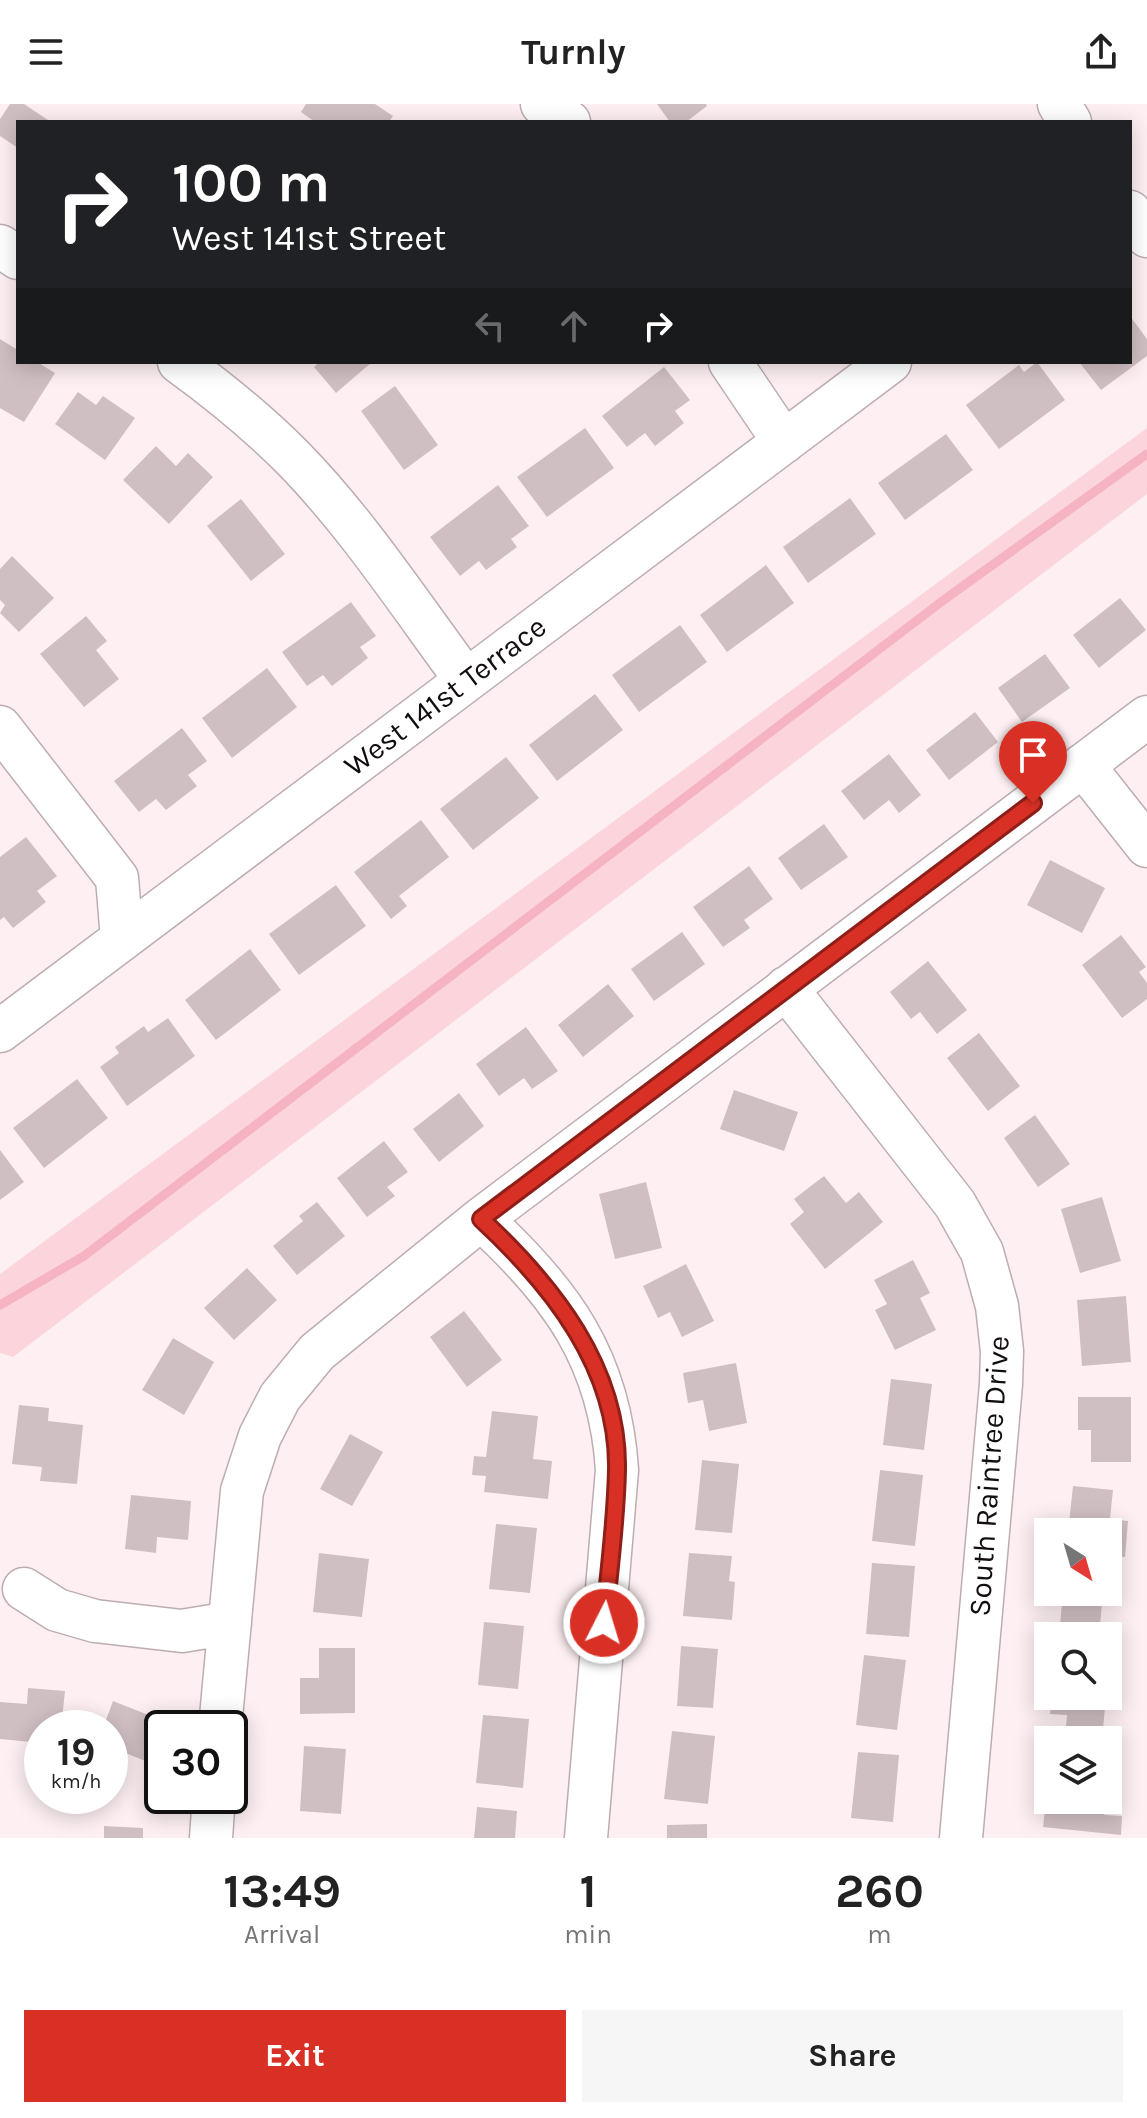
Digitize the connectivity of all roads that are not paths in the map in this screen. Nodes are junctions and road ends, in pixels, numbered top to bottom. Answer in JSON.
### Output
{"nodes":[{"id":1,"x":542,"y":104,"type":"edge"},
{"id":2,"x":566,"y":120,"type":"edge"},
{"id":3,"x":1132,"y":215,"type":"edge"},
{"id":4,"x":1147,"y":236,"type":"edge"},
{"id":5,"x":182,"y":364,"type":"edge"},
{"id":6,"x":731,"y":364,"type":"edge"},
{"id":7,"x":887,"y":364,"type":"edge"},
{"id":8,"x":784,"y":442,"type":"junction"},
{"id":9,"x":466,"y":680,"type":"junction"},
{"id":10,"x":1147,"y":717,"type":"edge"},
{"id":11,"x":0,"y":727,"type":"edge"},
{"id":12,"x":1083,"y":765,"type":"junction"},
{"id":13,"x":1147,"y":846,"type":"edge"},
{"id":14,"x":122,"y":939,"type":"junction"},
{"id":15,"x":786,"y":988,"type":"junction"},
{"id":16,"x":0,"y":1031,"type":"edge"},
{"id":17,"x":481,"y":1219,"type":"junction"},
{"id":18,"x":24,"y":1589,"type":"dead end"},
{"id":19,"x":230,"y":1623,"type":"junction"},
{"id":20,"x":222,"y":1710,"type":"edge"},
{"id":21,"x":213,"y":1814,"type":"edge"},
{"id":22,"x":211,"y":1838,"type":"edge"},
{"id":23,"x":586,"y":1838,"type":"edge"},
{"id":24,"x":961,"y":1838,"type":"edge"}],
"edges":[{"from":1,"to":2,"type":"street"},
{"from":3,"to":4,"type":"street"},
{"from":5,"to":9,"type":"street"},
{"from":6,"to":8,"type":"street"},
{"from":7,"to":8,"type":"street","name":"West 141st Terrace"},
{"from":8,"to":9,"type":"street","name":"West 141st Terrace"},
{"from":9,"to":14,"type":"street","name":"West 141st Terrace"},
{"from":10,"to":12,"type":"street"},
{"from":11,"to":14,"type":"street"},
{"from":12,"to":13,"type":"street"},
{"from":12,"to":15,"type":"street"},
{"from":14,"to":16,"type":"street","name":"West 141st Terrace"},
{"from":15,"to":17,"type":"street"},
{"from":15,"to":24,"type":"street","name":"South Raintree Drive"},
{"from":17,"to":19,"type":"street"},
{"from":17,"to":23,"type":"street"},
{"from":18,"to":19,"type":"street"},
{"from":19,"to":20,"type":"street"},
{"from":21,"to":22,"type":"street"}]}
